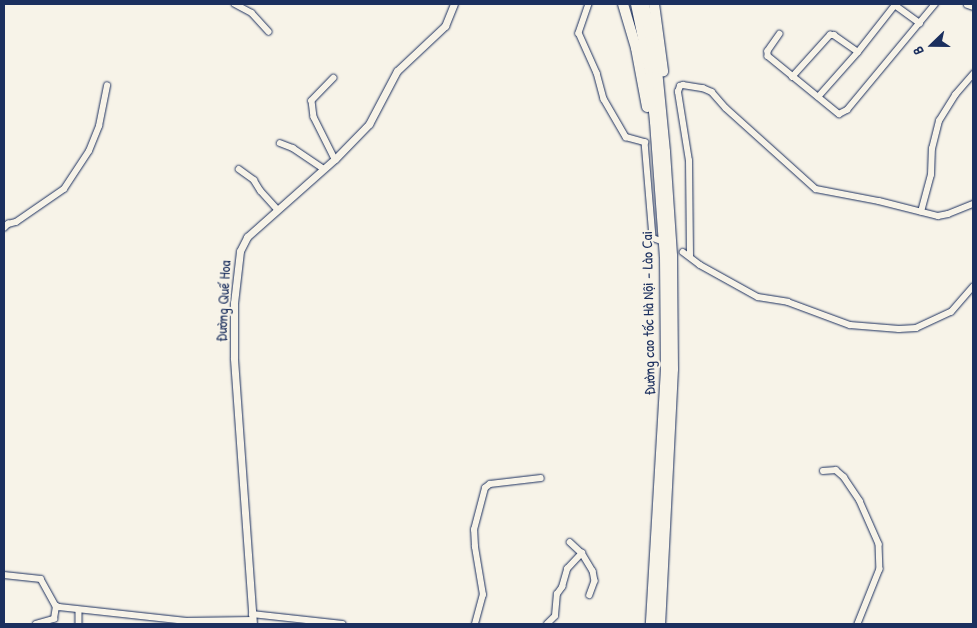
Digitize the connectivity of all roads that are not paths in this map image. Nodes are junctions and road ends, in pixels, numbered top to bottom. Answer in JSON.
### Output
{"nodes":[{"id":1,"x":235,"y":4,"type":"edge"},
{"id":2,"x":454,"y":4,"type":"edge"},
{"id":3,"x":589,"y":4,"type":"edge"},
{"id":4,"x":623,"y":4,"type":"edge"},
{"id":5,"x":636,"y":4,"type":"edge"},
{"id":6,"x":644,"y":4,"type":"edge"},
{"id":7,"x":654,"y":4,"type":"edge"},
{"id":8,"x":894,"y":4,"type":"edge"},
{"id":9,"x":935,"y":4,"type":"edge"},
{"id":10,"x":966,"y":4,"type":"edge"},
{"id":11,"x":973,"y":6,"type":"edge"},
{"id":12,"x":920,"y":22,"type":"junction"},
{"id":13,"x":269,"y":32,"type":"dead end"},
{"id":14,"x":780,"y":34,"type":"dead end"},
{"id":15,"x":858,"y":52,"type":"junction"},
{"id":16,"x":973,"y":74,"type":"edge"},
{"id":17,"x":792,"y":76,"type":"junction"},
{"id":18,"x":334,"y":78,"type":"dead end"},
{"id":19,"x":107,"y":86,"type":"dead end"},
{"id":20,"x":818,"y":97,"type":"junction"},
{"id":21,"x":280,"y":143,"type":"dead end"},
{"id":22,"x":665,"y":152,"type":"junction"},
{"id":23,"x":335,"y":159,"type":"junction"},
{"id":24,"x":324,"y":169,"type":"junction"},
{"id":25,"x":240,"y":170,"type":"dead end"},
{"id":26,"x":973,"y":204,"type":"edge"},
{"id":27,"x":662,"y":208,"type":"junction"},
{"id":28,"x":277,"y":209,"type":"junction"},
{"id":29,"x":921,"y":212,"type":"junction"},
{"id":30,"x":4,"y":228,"type":"edge"},
{"id":31,"x":664,"y":242,"type":"dead end"},
{"id":32,"x":683,"y":252,"type":"dead end"},
{"id":33,"x":690,"y":256,"type":"junction"},
{"id":34,"x":973,"y":287,"type":"edge"},
{"id":35,"x":823,"y":471,"type":"dead end"},
{"id":36,"x":541,"y":478,"type":"dead end"},
{"id":37,"x":570,"y":542,"type":"dead end"},
{"id":38,"x":582,"y":553,"type":"junction"},
{"id":39,"x":4,"y":576,"type":"edge"},
{"id":40,"x":590,"y":595,"type":"dead end"},
{"id":41,"x":56,"y":606,"type":"junction"},
{"id":42,"x":78,"y":610,"type":"junction"},
{"id":43,"x":253,"y":620,"type":"edge"},
{"id":44,"x":36,"y":624,"type":"edge"},
{"id":45,"x":79,"y":624,"type":"edge"},
{"id":46,"x":342,"y":624,"type":"edge"},
{"id":47,"x":475,"y":624,"type":"edge"},
{"id":48,"x":547,"y":624,"type":"edge"},
{"id":49,"x":651,"y":624,"type":"edge"},
{"id":50,"x":660,"y":624,"type":"edge"},
{"id":51,"x":858,"y":624,"type":"edge"}],
"edges":[{"from":1,"to":13,"type":"street"},
{"from":2,"to":23,"type":"street","name":"Đường Quế Hoa"},
{"from":3,"to":31,"type":"street"},
{"from":4,"to":27,"type":"highway"},
{"from":5,"to":27,"type":"highway","name":"Đường cao tốc Hà Nội - Lào Cai"},
{"from":6,"to":22,"type":"highway","name":"Đường cao tốc Hà Nội - Lào Cai"},
{"from":7,"to":22,"type":"highway"},
{"from":8,"to":12,"type":"street"},
{"from":8,"to":15,"type":"street"},
{"from":9,"to":12,"type":"street"},
{"from":10,"to":11,"type":"street"},
{"from":12,"to":20,"type":"street"},
{"from":14,"to":17,"type":"street"},
{"from":15,"to":17,"type":"street"},
{"from":15,"to":20,"type":"street"},
{"from":16,"to":29,"type":"street"},
{"from":17,"to":20,"type":"street"},
{"from":18,"to":23,"type":"street"},
{"from":19,"to":30,"type":"street"},
{"from":21,"to":24,"type":"street"},
{"from":22,"to":50,"type":"highway","name":"Đường cao tốc Hà Nội - Lào Cai"},
{"from":23,"to":24,"type":"street","name":"Đường Quế Hoa"},
{"from":24,"to":28,"type":"street","name":"Đường Quế Hoa"},
{"from":25,"to":28,"type":"street"},
{"from":26,"to":29,"type":"street"},
{"from":27,"to":49,"type":"highway","name":"Đường cao tốc Hà Nội - Lào Cai"},
{"from":28,"to":43,"type":"street","name":"Đường Quế Hoa"},
{"from":29,"to":33,"type":"street"},
{"from":32,"to":33,"type":"street"},
{"from":33,"to":34,"type":"street"},
{"from":35,"to":51,"type":"street"},
{"from":36,"to":47,"type":"street"},
{"from":37,"to":38,"type":"street"},
{"from":38,"to":40,"type":"street"},
{"from":38,"to":48,"type":"street"},
{"from":39,"to":41,"type":"street"},
{"from":41,"to":42,"type":"street"},
{"from":41,"to":44,"type":"street"},
{"from":42,"to":43,"type":"street"},
{"from":42,"to":45,"type":"street"},
{"from":43,"to":46,"type":"street"}]}
